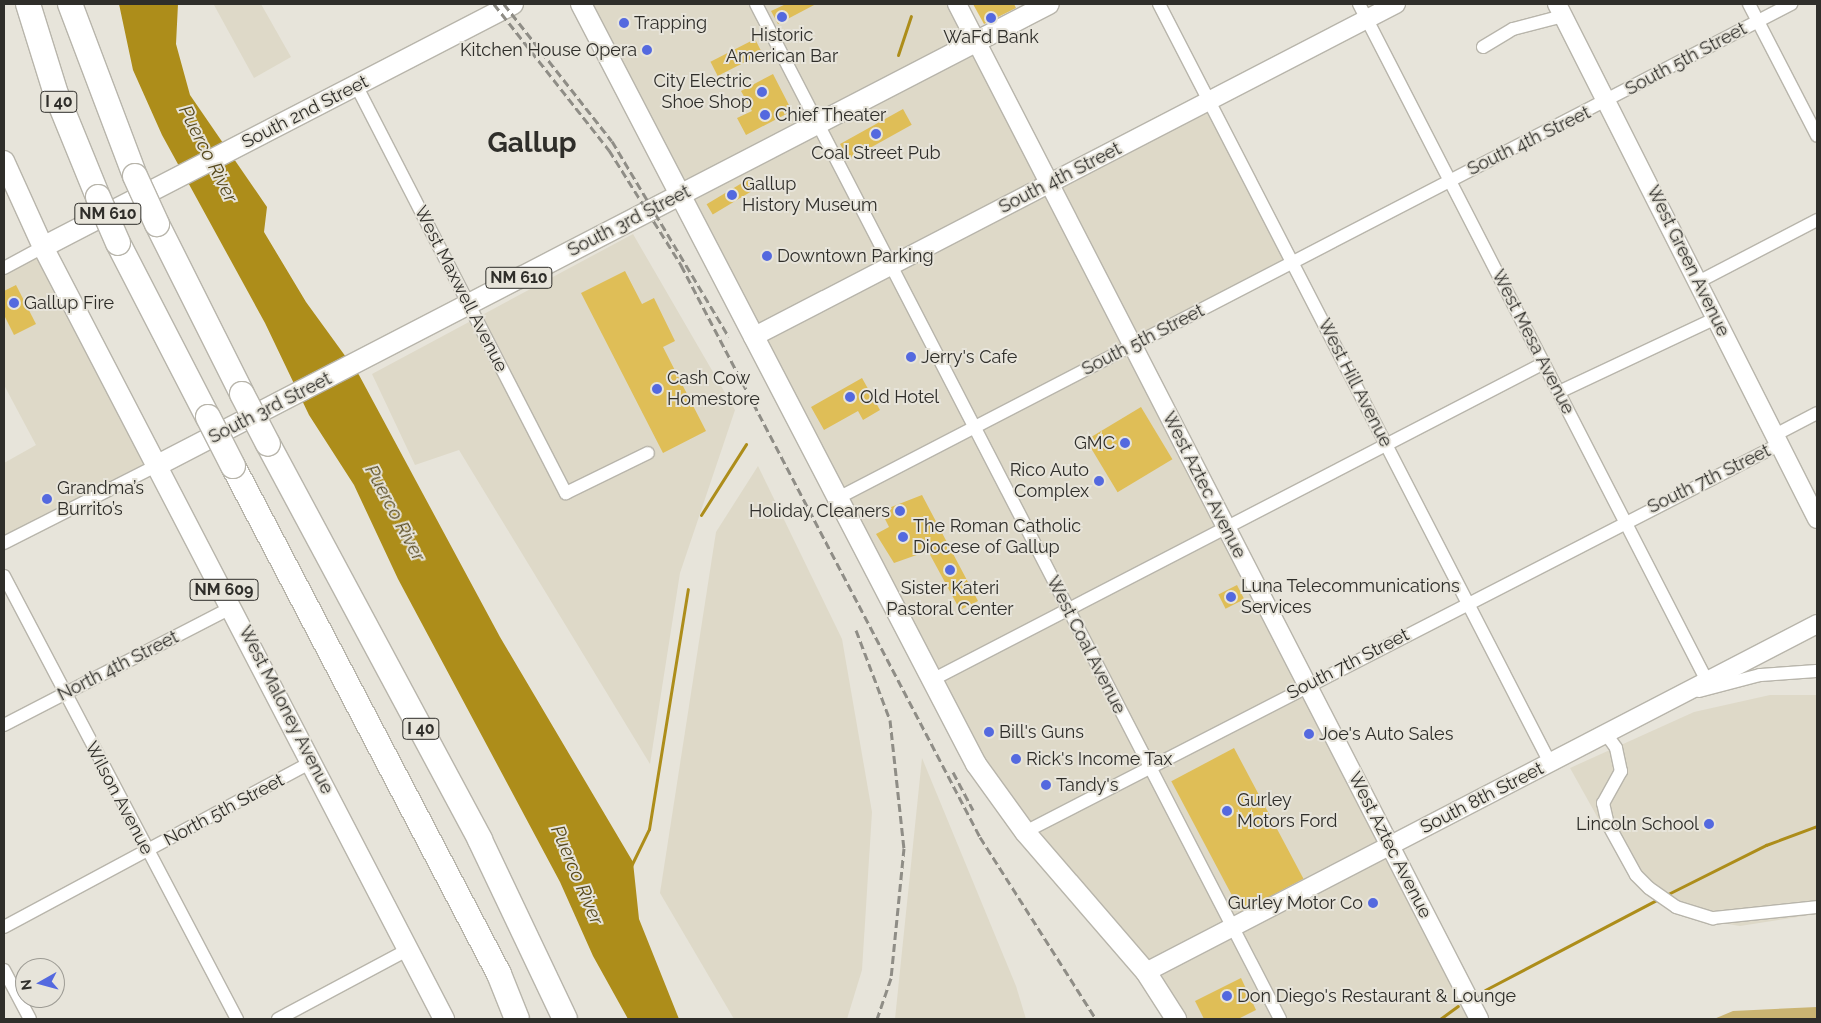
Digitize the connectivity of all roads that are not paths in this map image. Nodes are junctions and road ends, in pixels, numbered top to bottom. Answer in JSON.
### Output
{"nodes":[{"id":1,"x":28,"y":4,"type":"edge"},
{"id":2,"x":70,"y":4,"type":"edge"},
{"id":3,"x":513,"y":4,"type":"edge"},
{"id":4,"x":581,"y":4,"type":"edge"},
{"id":5,"x":756,"y":4,"type":"edge"},
{"id":6,"x":956,"y":4,"type":"edge"},
{"id":7,"x":1049,"y":4,"type":"edge"},
{"id":8,"x":1160,"y":4,"type":"edge"},
{"id":9,"x":1396,"y":4,"type":"edge"},
{"id":10,"x":1749,"y":4,"type":"edge"},
{"id":11,"x":1791,"y":4,"type":"edge"},
{"id":12,"x":1560,"y":10,"type":"edge"},
{"id":13,"x":1362,"y":11,"type":"edge"},
{"id":14,"x":1758,"y":21,"type":"junction"},
{"id":15,"x":976,"y":42,"type":"junction"},
{"id":16,"x":1483,"y":47,"type":"dead end"},
{"id":17,"x":356,"y":85,"type":"junction"},
{"id":18,"x":1209,"y":101,"type":"junction"},
{"id":19,"x":1609,"y":102,"type":"junction"},
{"id":20,"x":818,"y":125,"type":"junction"},
{"id":21,"x":1817,"y":136,"type":"edge"},
{"id":22,"x":4,"y":161,"type":"edge"},
{"id":23,"x":1450,"y":181,"type":"junction"},
{"id":24,"x":1049,"y":184,"type":"junction"},
{"id":25,"x":680,"y":195,"type":"junction"},
{"id":26,"x":1817,"y":220,"type":"edge"},
{"id":27,"x":43,"y":247,"type":"junction"},
{"id":28,"x":1292,"y":262,"type":"junction"},
{"id":29,"x":890,"y":266,"type":"junction"},
{"id":30,"x":4,"y":268,"type":"edge"},
{"id":31,"x":1700,"y":281,"type":"junction"},
{"id":32,"x":469,"y":304,"type":"junction"},
{"id":33,"x":1716,"y":318,"type":"junction"},
{"id":34,"x":753,"y":337,"type":"junction"},
{"id":35,"x":1132,"y":345,"type":"junction"},
{"id":36,"x":1544,"y":363,"type":"junction"},
{"id":37,"x":1559,"y":392,"type":"junction"},
{"id":38,"x":1817,"y":413,"type":"edge"},
{"id":39,"x":974,"y":429,"type":"junction"},
{"id":40,"x":1777,"y":440,"type":"junction"},
{"id":41,"x":1386,"y":445,"type":"junction"},
{"id":42,"x":648,"y":453,"type":"dead end"},
{"id":43,"x":156,"y":466,"type":"junction"},
{"id":44,"x":836,"y":499,"type":"junction"},
{"id":45,"x":1817,"y":519,"type":"edge"},
{"id":46,"x":1625,"y":521,"type":"junction"},
{"id":47,"x":1226,"y":528,"type":"junction"},
{"id":48,"x":4,"y":543,"type":"edge"},
{"id":49,"x":4,"y":576,"type":"edge"},
{"id":50,"x":1468,"y":602,"type":"junction"},
{"id":51,"x":233,"y":607,"type":"junction"},
{"id":52,"x":1068,"y":610,"type":"junction"},
{"id":53,"x":1817,"y":624,"type":"edge"},
{"id":54,"x":1817,"y":671,"type":"edge"},
{"id":55,"x":930,"y":681,"type":"junction"},
{"id":56,"x":1707,"y":681,"type":"junction"},
{"id":57,"x":1307,"y":685,"type":"junction"},
{"id":58,"x":64,"y":694,"type":"junction"},
{"id":59,"x":1678,"y":697,"type":"junction"},
{"id":60,"x":4,"y":725,"type":"edge"},
{"id":61,"x":1606,"y":734,"type":"junction"},
{"id":62,"x":312,"y":762,"type":"junction"},
{"id":63,"x":1550,"y":763,"type":"junction"},
{"id":64,"x":1150,"y":767,"type":"junction"},
{"id":65,"x":1025,"y":832,"type":"junction"},
{"id":66,"x":1390,"y":846,"type":"junction"},
{"id":67,"x":147,"y":852,"type":"junction"},
{"id":68,"x":1817,"y":907,"type":"edge"},
{"id":69,"x":4,"y":927,"type":"edge"},
{"id":70,"x":1232,"y":927,"type":"junction"},
{"id":71,"x":407,"y":950,"type":"junction"},
{"id":72,"x":4,"y":970,"type":"edge"},
{"id":73,"x":1146,"y":972,"type":"junction"},
{"id":74,"x":30,"y":1019,"type":"edge"},
{"id":75,"x":237,"y":1019,"type":"edge"},
{"id":76,"x":278,"y":1019,"type":"edge"},
{"id":77,"x":444,"y":1019,"type":"edge"},
{"id":78,"x":518,"y":1019,"type":"edge"},
{"id":79,"x":565,"y":1019,"type":"edge"},
{"id":80,"x":1176,"y":1019,"type":"edge"},
{"id":81,"x":1280,"y":1019,"type":"edge"},
{"id":82,"x":1479,"y":1019,"type":"edge"}],
"edges":[{"from":1,"to":78,"type":"highway","number":"I 40","bridge":true},
{"from":2,"to":79,"type":"highway","number":"I 40","bridge":true},
{"from":3,"to":17,"type":"main road","name":"South 2nd Street","number":"NM 610"},
{"from":4,"to":25,"type":"main road"},
{"from":5,"to":20,"type":"street","name":"West Coal Avenue"},
{"from":6,"to":15,"type":"street","name":"West Aztec Avenue"},
{"from":7,"to":15,"type":"main road","name":"South 3rd Street","number":"NM 610"},
{"from":8,"to":18,"type":"street","name":"West Hill Avenue"},
{"from":9,"to":13,"type":"street"},
{"from":10,"to":14,"type":"street"},
{"from":11,"to":14,"type":"street","name":"South 5th Street"},
{"from":12,"to":16,"type":"street"},
{"from":12,"to":19,"type":"street","name":"West Green Avenue"},
{"from":13,"to":18,"type":"street","name":"South 4th Street"},
{"from":13,"to":23,"type":"street","name":"West Mesa Avenue"},
{"from":14,"to":19,"type":"street","name":"South 5th Street"},
{"from":14,"to":21,"type":"street"},
{"from":15,"to":20,"type":"main road","name":"South 3rd Street","number":"NM 610"},
{"from":15,"to":24,"type":"street","name":"West Aztec Avenue"},
{"from":17,"to":27,"type":"main road","name":"South 2nd Street","number":"NM 610"},
{"from":17,"to":32,"type":"street","name":"West Maxwell Avenue"},
{"from":18,"to":24,"type":"street","name":"South 4th Street"},
{"from":18,"to":28,"type":"street","name":"West Hill Avenue"},
{"from":19,"to":23,"type":"street","name":"South 4th Street"},
{"from":19,"to":31,"type":"street","name":"West Green Avenue"},
{"from":20,"to":25,"type":"main road","name":"South 3rd Street","number":"NM 610"},
{"from":20,"to":29,"type":"street","name":"West Coal Avenue"},
{"from":22,"to":27,"type":"main road","name":"West Maloney Avenue","number":"NM 609"},
{"from":23,"to":28,"type":"street","name":"South 5th Street"},
{"from":23,"to":36,"type":"street","name":"West Mesa Avenue"},
{"from":24,"to":29,"type":"street","name":"South 4th Street"},
{"from":24,"to":35,"type":"street","name":"West Aztec Avenue"},
{"from":25,"to":32,"type":"main road","name":"South 3rd Street","number":"NM 610"},
{"from":25,"to":34,"type":"main road"},
{"from":26,"to":31,"type":"street"},
{"from":27,"to":30,"type":"street"},
{"from":27,"to":43,"type":"main road","name":"West Maloney Avenue","number":"NM 609"},
{"from":28,"to":35,"type":"street","name":"South 5th Street"},
{"from":28,"to":41,"type":"street","name":"West Hill Avenue"},
{"from":29,"to":34,"type":"street","name":"South 4th Street"},
{"from":29,"to":39,"type":"street","name":"West Coal Avenue"},
{"from":31,"to":33,"type":"street","name":"West Green Avenue"},
{"from":32,"to":42,"type":"street","name":"West Maxwell Avenue"},
{"from":32,"to":43,"type":"main road","name":"South 3rd Street","number":"NM 610"},
{"from":33,"to":37,"type":"street"},
{"from":33,"to":40,"type":"street","name":"West Green Avenue"},
{"from":34,"to":44,"type":"main road"},
{"from":35,"to":39,"type":"street","name":"South 5th Street"},
{"from":35,"to":47,"type":"street","name":"West Aztec Avenue"},
{"from":36,"to":37,"type":"street","name":"West Mesa Avenue"},
{"from":36,"to":41,"type":"street"},
{"from":37,"to":46,"type":"street","name":"West Mesa Avenue"},
{"from":38,"to":40,"type":"street","name":"South 7th Street"},
{"from":39,"to":44,"type":"street","name":"South 5th Street"},
{"from":39,"to":52,"type":"street","name":"West Coal Avenue"},
{"from":40,"to":45,"type":"street","name":"West Green Avenue"},
{"from":40,"to":46,"type":"street","name":"South 7th Street"},
{"from":41,"to":47,"type":"street"},
{"from":41,"to":50,"type":"street","name":"West Hill Avenue"},
{"from":43,"to":48,"type":"street"},
{"from":43,"to":51,"type":"main road","name":"West Maloney Avenue","number":"NM 609"},
{"from":44,"to":55,"type":"main road"},
{"from":46,"to":50,"type":"street","name":"South 7th Street"},
{"from":46,"to":56,"type":"street","name":"West Mesa Avenue"},
{"from":47,"to":52,"type":"street"},
{"from":47,"to":57,"type":"street","name":"West Aztec Avenue"},
{"from":49,"to":58,"type":"street","name":"Wilson Avenue"},
{"from":50,"to":57,"type":"street","name":"South 7th Street"},
{"from":50,"to":63,"type":"street","name":"West Hill Avenue"},
{"from":51,"to":58,"type":"street","name":"North 4th Street"},
{"from":51,"to":62,"type":"main road","name":"West Maloney Avenue","number":"NM 609"},
{"from":52,"to":55,"type":"street"},
{"from":52,"to":64,"type":"street","name":"West Coal Avenue"},
{"from":53,"to":56,"type":"street","name":"South 8th Street"},
{"from":54,"to":59,"type":"street"},
{"from":55,"to":65,"type":"main road"},
{"from":56,"to":59,"type":"street","name":"South 8th Street"},
{"from":57,"to":64,"type":"street","name":"South 7th Street"},
{"from":57,"to":66,"type":"street","name":"West Aztec Avenue"},
{"from":58,"to":60,"type":"street","name":"North 4th Street"},
{"from":58,"to":67,"type":"street","name":"Wilson Avenue"},
{"from":59,"to":61,"type":"street","name":"South 8th Street"},
{"from":61,"to":63,"type":"street","name":"South 8th Street"},
{"from":61,"to":68,"type":"street"},
{"from":62,"to":67,"type":"street","name":"North 5th Street"},
{"from":62,"to":71,"type":"main road","name":"West Maloney Avenue","number":"NM 609"},
{"from":63,"to":66,"type":"street","name":"South 8th Street"},
{"from":64,"to":65,"type":"street","name":"South 7th Street"},
{"from":64,"to":70,"type":"street","name":"West Coal Avenue"},
{"from":65,"to":73,"type":"main road"},
{"from":66,"to":70,"type":"street","name":"South 8th Street"},
{"from":66,"to":82,"type":"street","name":"West Aztec Avenue"},
{"from":67,"to":69,"type":"street","name":"North 5th Street"},
{"from":67,"to":75,"type":"street","name":"Wilson Avenue"},
{"from":70,"to":73,"type":"street","name":"South 8th Street"},
{"from":70,"to":81,"type":"street","name":"West Coal Avenue"},
{"from":71,"to":76,"type":"street"},
{"from":71,"to":77,"type":"main road","name":"West Maloney Avenue","number":"NM 609"},
{"from":72,"to":74,"type":"street"},
{"from":73,"to":80,"type":"main road"}]}
